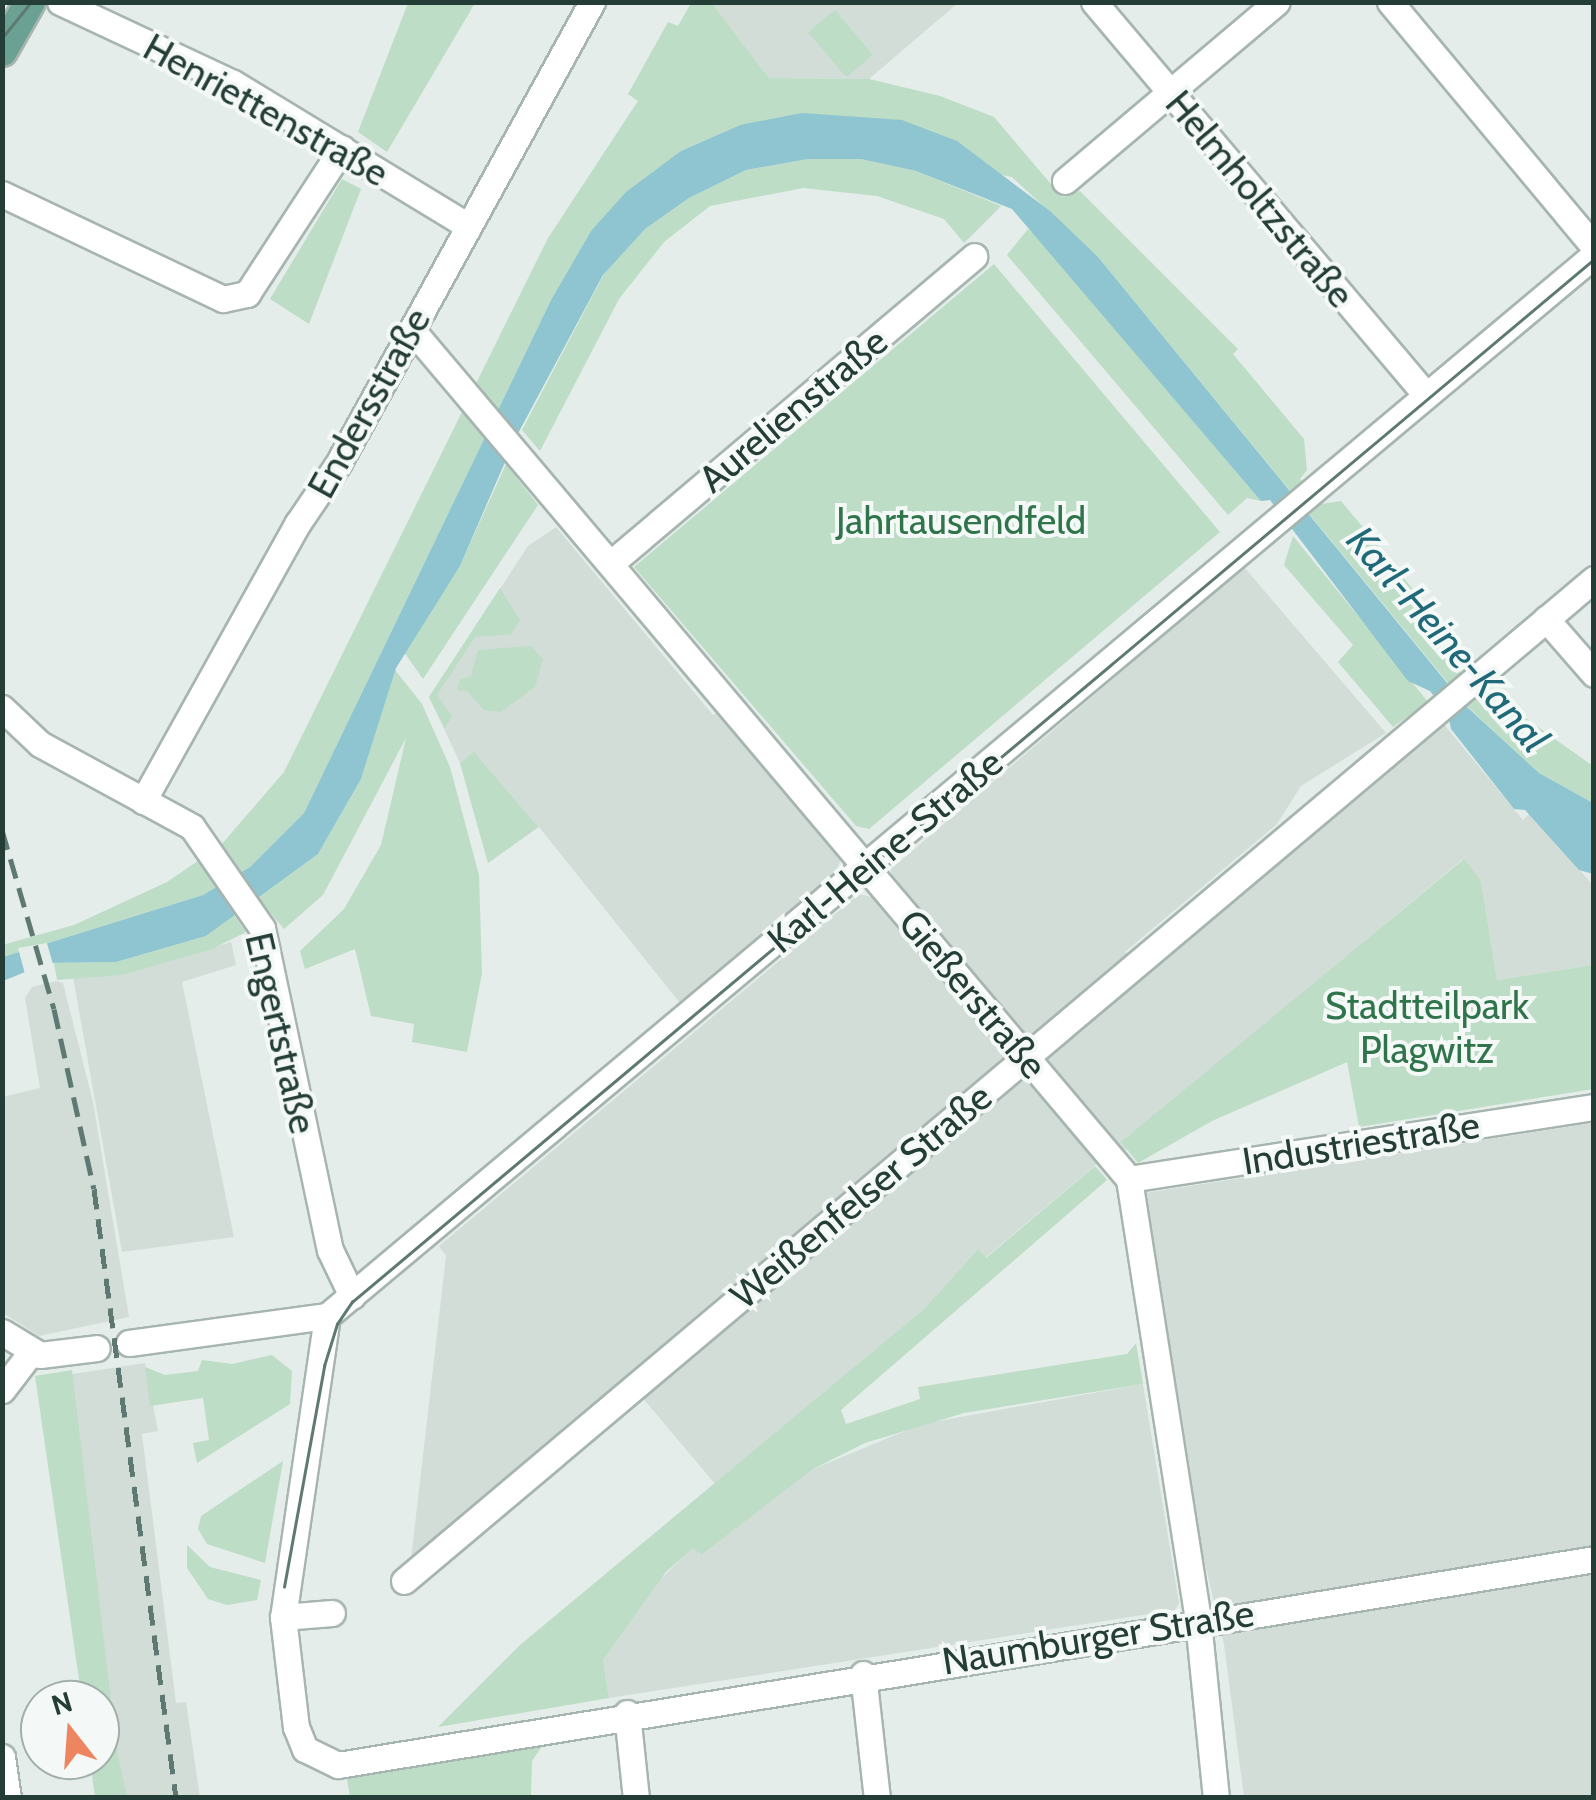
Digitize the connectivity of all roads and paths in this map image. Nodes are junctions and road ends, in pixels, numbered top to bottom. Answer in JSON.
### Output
{"nodes":[{"id":1,"x":27,"y":2,"type":"edge"},
{"id":2,"x":60,"y":2,"type":"edge"},
{"id":3,"x":592,"y":2,"type":"edge"},
{"id":4,"x":1094,"y":2,"type":"edge"},
{"id":5,"x":1277,"y":2,"type":"edge"},
{"id":6,"x":1390,"y":2,"type":"edge"},
{"id":7,"x":2,"y":26,"type":"edge"},
{"id":8,"x":2,"y":51,"type":"edge"},
{"id":9,"x":1170,"y":92,"type":"junction"},
{"id":10,"x":342,"y":148,"type":"junction"},
{"id":11,"x":1065,"y":181,"type":"dead end"},
{"id":12,"x":2,"y":194,"type":"edge"},
{"id":13,"x":468,"y":226,"type":"junction"},
{"id":14,"x":1594,"y":246,"type":"edge"},
{"id":15,"x":1594,"y":255,"type":"edge"},
{"id":16,"x":974,"y":256,"type":"dead end"},
{"id":17,"x":413,"y":331,"type":"junction"},
{"id":18,"x":1426,"y":395,"type":"junction"},
{"id":19,"x":610,"y":564,"type":"junction"},
{"id":20,"x":1594,"y":579,"type":"edge"},
{"id":21,"x":1546,"y":619,"type":"junction"},
{"id":22,"x":1594,"y":674,"type":"edge"},
{"id":23,"x":2,"y":708,"type":"edge"},
{"id":24,"x":143,"y":802,"type":"junction"},
{"id":25,"x":866,"y":866,"type":"junction"},
{"id":26,"x":1026,"y":1057,"type":"junction"},
{"id":27,"x":1594,"y":1107,"type":"edge"},
{"id":28,"x":1129,"y":1179,"type":"junction"},
{"id":29,"x":352,"y":1296,"type":"junction"},
{"id":30,"x":327,"y":1316,"type":"junction"},
{"id":31,"x":2,"y":1332,"type":"edge"},
{"id":32,"x":129,"y":1344,"type":"dead end"},
{"id":33,"x":97,"y":1348,"type":"dead end"},
{"id":34,"x":32,"y":1351,"type":"junction"},
{"id":35,"x":2,"y":1390,"type":"edge"},
{"id":36,"x":1594,"y":1559,"type":"edge"},
{"id":37,"x":404,"y":1581,"type":"dead end"},
{"id":38,"x":332,"y":1612,"type":"dead end"},
{"id":39,"x":283,"y":1618,"type":"junction"},
{"id":40,"x":1198,"y":1621,"type":"junction"},
{"id":41,"x":863,"y":1674,"type":"junction"},
{"id":42,"x":615,"y":1715,"type":"junction"},
{"id":43,"x":2,"y":1758,"type":"edge"},
{"id":44,"x":8,"y":1798,"type":"edge"},
{"id":45,"x":636,"y":1798,"type":"edge"},
{"id":46,"x":877,"y":1798,"type":"edge"},
{"id":47,"x":1216,"y":1798,"type":"edge"}],
"edges":[{"from":1,"to":7,"type":"main road"},
{"from":1,"to":8,"type":"main road"},
{"from":2,"to":10,"type":"street","name":"Henriettenstraße"},
{"from":3,"to":13,"type":"street","name":"Endersstraße"},
{"from":4,"to":9,"type":"street","name":"Helmholtzstraße"},
{"from":5,"to":9,"type":"street"},
{"from":6,"to":14,"type":"street"},
{"from":9,"to":11,"type":"street"},
{"from":9,"to":18,"type":"street","name":"Helmholtzstraße"},
{"from":10,"to":12,"type":"street"},
{"from":10,"to":13,"type":"street","name":"Henriettenstraße"},
{"from":13,"to":17,"type":"street","name":"Endersstraße"},
{"from":15,"to":18,"type":"street","name":"Karl-Heine-Straße"},
{"from":16,"to":19,"type":"street","name":"Aurelienstraße"},
{"from":17,"to":19,"type":"street","name":"Gießerstraße"},
{"from":17,"to":24,"type":"street","name":"Endersstraße"},
{"from":18,"to":25,"type":"street","name":"Karl-Heine-Straße"},
{"from":19,"to":25,"type":"street","name":"Gießerstraße"},
{"from":20,"to":21,"type":"street","name":"Weißenfelser Straße"},
{"from":21,"to":22,"type":"street"},
{"from":21,"to":26,"type":"street","name":"Weißenfelser Straße"},
{"from":23,"to":24,"type":"street","name":"Engertstraße"},
{"from":24,"to":29,"type":"street","name":"Engertstraße"},
{"from":25,"to":26,"type":"street","name":"Gießerstraße"},
{"from":25,"to":29,"type":"street","name":"Karl-Heine-Straße"},
{"from":26,"to":28,"type":"street","name":"Gießerstraße"},
{"from":26,"to":37,"type":"street","name":"Weißenfelser Straße"},
{"from":27,"to":28,"type":"street","name":"Industriestraße"},
{"from":28,"to":40,"type":"street"},
{"from":29,"to":30,"type":"street","name":"Karl-Heine-Straße"},
{"from":30,"to":32,"type":"street"},
{"from":30,"to":39,"type":"street"},
{"from":31,"to":34,"type":"street"},
{"from":33,"to":34,"type":"street"},
{"from":34,"to":35,"type":"street"},
{"from":36,"to":40,"type":"street","name":"Naumburger Straße"},
{"from":38,"to":39,"type":"street"},
{"from":39,"to":42,"type":"street","name":"Naumburger Straße"},
{"from":40,"to":41,"type":"street","name":"Naumburger Straße"},
{"from":40,"to":47,"type":"street"},
{"from":41,"to":42,"type":"street","name":"Naumburger Straße"},
{"from":41,"to":46,"type":"street"},
{"from":42,"to":45,"type":"street"},
{"from":43,"to":44,"type":"street"}]}
